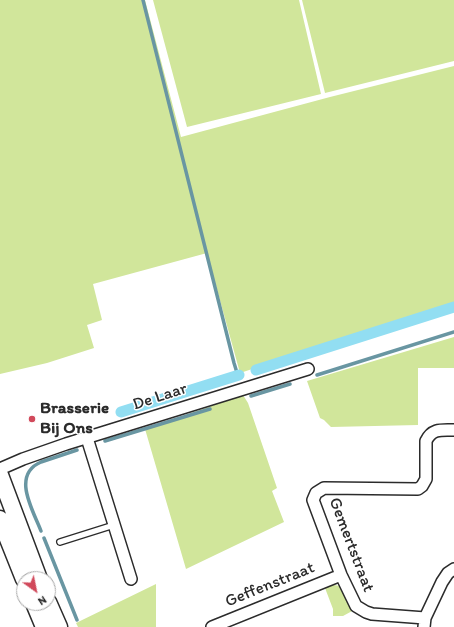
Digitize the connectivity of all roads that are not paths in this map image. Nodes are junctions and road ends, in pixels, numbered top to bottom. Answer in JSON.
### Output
{"nodes":[{"id":1,"x":308,"y":368,"type":"dead end"},
{"id":2,"x":454,"y":430,"type":"edge"},
{"id":3,"x":87,"y":438,"type":"junction"},
{"id":4,"x":0,"y":469,"type":"edge"},
{"id":5,"x":0,"y":476,"type":"edge"},
{"id":6,"x":0,"y":518,"type":"edge"},
{"id":7,"x":114,"y":525,"type":"junction"},
{"id":8,"x":60,"y":542,"type":"dead end"},
{"id":9,"x":454,"y":568,"type":"edge"},
{"id":10,"x":21,"y":571,"type":"edge"},
{"id":11,"x":36,"y":571,"type":"edge"},
{"id":12,"x":341,"y":575,"type":"junction"},
{"id":13,"x":131,"y":579,"type":"dead end"},
{"id":14,"x":37,"y":611,"type":"edge"},
{"id":15,"x":52,"y":611,"type":"edge"},
{"id":16,"x":424,"y":622,"type":"edge"},
{"id":17,"x":44,"y":627,"type":"edge"},
{"id":18,"x":59,"y":627,"type":"edge"},
{"id":19,"x":212,"y":627,"type":"edge"}],
"edges":[{"from":1,"to":3,"type":"street","name":"De Laar"},
{"from":2,"to":12,"type":"street","name":"Gemertstraat"},
{"from":3,"to":4,"type":"street","name":"De Laar"},
{"from":3,"to":7,"type":"street"},
{"from":5,"to":11,"type":"main road"},
{"from":6,"to":10,"type":"main road"},
{"from":7,"to":8,"type":"lane"},
{"from":7,"to":13,"type":"street"},
{"from":9,"to":16,"type":"street"},
{"from":12,"to":16,"type":"street","name":"Gemertstraat"},
{"from":12,"to":19,"type":"street","name":"Geffenstraat"},
{"from":14,"to":17,"type":"main road"},
{"from":15,"to":18,"type":"main road"}]}
